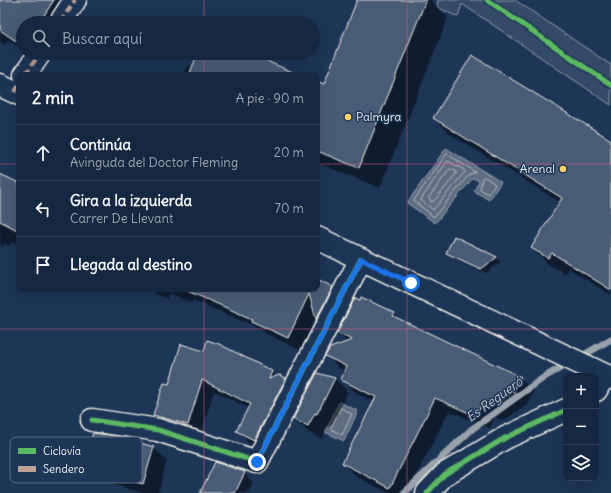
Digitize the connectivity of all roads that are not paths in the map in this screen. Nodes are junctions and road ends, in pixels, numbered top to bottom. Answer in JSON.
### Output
{"nodes":[{"id":1,"x":75,"y":0,"type":"edge"},
{"id":2,"x":65,"y":16,"type":"edge"},
{"id":3,"x":35,"y":60,"type":"edge"},
{"id":4,"x":26,"y":72,"type":"edge"},
{"id":5,"x":320,"y":239,"type":"edge"},
{"id":6,"x":361,"y":259,"type":"junction"},
{"id":7,"x":590,"y":373,"type":"edge"},
{"id":8,"x":563,"y":411,"type":"edge"},
{"id":9,"x":92,"y":420,"type":"dead end"},
{"id":10,"x":427,"y":493,"type":"edge"}],
"edges":[{"from":1,"to":2,"type":"street"},
{"from":3,"to":4,"type":"street"},
{"from":5,"to":6,"type":"street"},
{"from":6,"to":7,"type":"street"},
{"from":6,"to":9,"type":"street"},
{"from":8,"to":10,"type":"street"}]}
